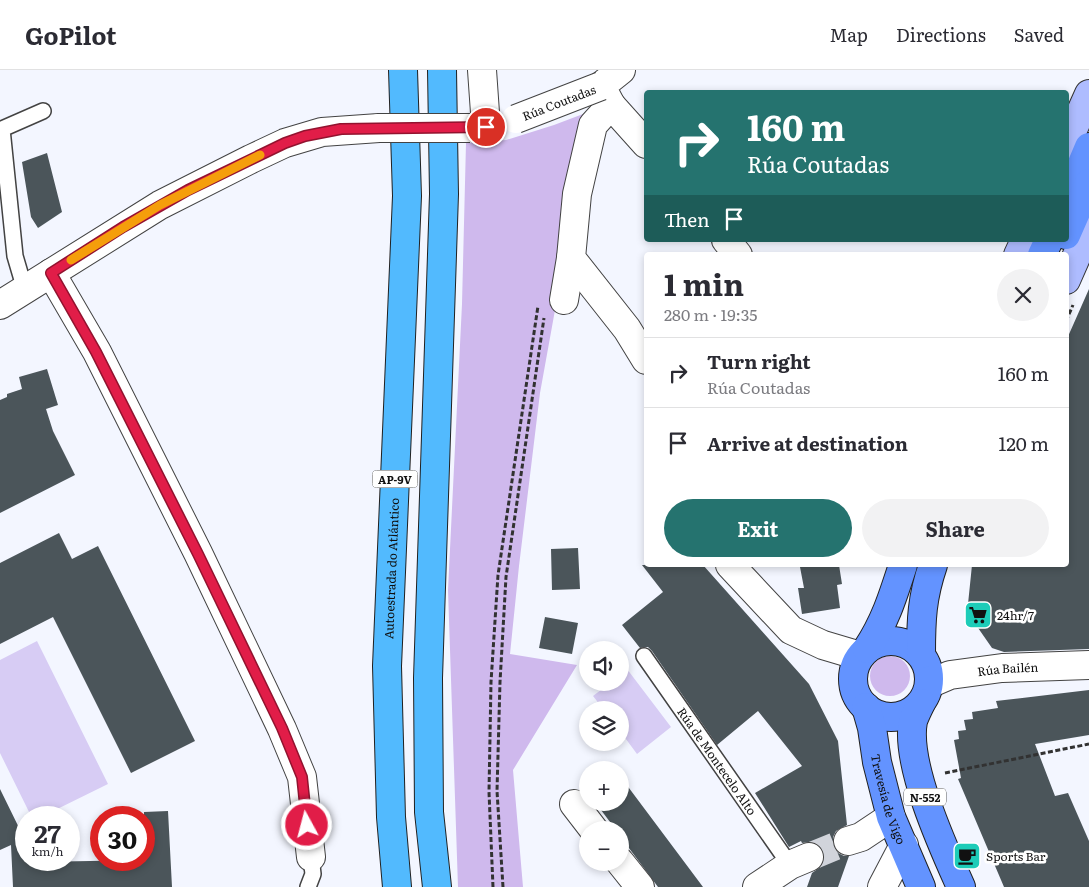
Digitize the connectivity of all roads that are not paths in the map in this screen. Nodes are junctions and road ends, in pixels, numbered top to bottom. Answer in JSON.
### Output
{"nodes":[{"id":1,"x":403,"y":70,"type":"edge"},
{"id":2,"x":442,"y":70,"type":"edge"},
{"id":3,"x":482,"y":70,"type":"edge"},
{"id":4,"x":611,"y":87,"type":"edge"},
{"id":5,"x":1089,"y":94,"type":"edge"},
{"id":6,"x":43,"y":111,"type":"dead end"},
{"id":7,"x":478,"y":127,"type":"junction"},
{"id":8,"x":1069,"y":138,"type":"edge"},
{"id":9,"x":644,"y":141,"type":"edge"},
{"id":10,"x":1089,"y":147,"type":"edge"},
{"id":11,"x":1089,"y":183,"type":"edge"},
{"id":12,"x":1069,"y":193,"type":"edge"},
{"id":13,"x":1069,"y":228,"type":"edge"},
{"id":14,"x":1089,"y":228,"type":"edge"},
{"id":15,"x":728,"y":242,"type":"edge"},
{"id":16,"x":736,"y":252,"type":"edge"},
{"id":17,"x":571,"y":258,"type":"junction"},
{"id":18,"x":51,"y":273,"type":"junction"},
{"id":19,"x":1069,"y":273,"type":"edge"},
{"id":20,"x":25,"y":290,"type":"junction"},
{"id":21,"x":551,"y":302,"type":"road end"},
{"id":22,"x":0,"y":305,"type":"edge"},
{"id":23,"x":644,"y":357,"type":"edge"},
{"id":24,"x":732,"y":567,"type":"edge"},
{"id":25,"x":902,"y":567,"type":"edge"},
{"id":26,"x":932,"y":567,"type":"edge"},
{"id":27,"x":864,"y":653,"type":"junction"},
{"id":28,"x":920,"y":654,"type":"junction"},
{"id":29,"x":644,"y":656,"type":"dead end"},
{"id":30,"x":1089,"y":665,"type":"edge"},
{"id":31,"x":925,"y":694,"type":"junction"},
{"id":32,"x":866,"y":707,"type":"junction"},
{"id":33,"x":574,"y":804,"type":"dead end"},
{"id":34,"x":891,"y":818,"type":"junction"},
{"id":35,"x":587,"y":821,"type":"edge"},
{"id":36,"x":848,"y":841,"type":"tunnel mouth"},
{"id":37,"x":904,"y":845,"type":"junction"},
{"id":38,"x":311,"y":857,"type":"joint"},
{"id":39,"x":800,"y":861,"type":"joint"},
{"id":40,"x":627,"y":871,"type":"edge"},
{"id":41,"x":308,"y":887,"type":"edge"},
{"id":42,"x":397,"y":887,"type":"edge"},
{"id":43,"x":437,"y":887,"type":"edge"},
{"id":44,"x":640,"y":887,"type":"edge"},
{"id":45,"x":757,"y":887,"type":"edge"},
{"id":46,"x":882,"y":887,"type":"edge"},
{"id":47,"x":921,"y":887,"type":"edge"},
{"id":48,"x":961,"y":887,"type":"edge"}],
"edges":[{"from":1,"to":42,"type":"highway","name":"Autoestrada do Atlántico","number":"AP-9V"},
{"from":2,"to":43,"type":"highway","number":"AP-9V"},
{"from":3,"to":7,"type":"street"},
{"from":4,"to":7,"type":"street","name":"Rúa Coutadas","bridge":true},
{"from":4,"to":9,"type":"street"},
{"from":4,"to":17,"type":"street"},
{"from":5,"to":8,"type":"main road"},
{"from":6,"to":20,"type":"lane"},
{"from":7,"to":18,"type":"street","name":"Rúa Coutadas","bridge":true},
{"from":10,"to":12,"type":"main road"},
{"from":11,"to":13,"type":"main road"},
{"from":14,"to":19,"type":"main road"},
{"from":15,"to":16,"type":"street"},
{"from":17,"to":21,"type":"street"},
{"from":17,"to":23,"type":"street"},
{"from":18,"to":20,"type":"street","name":"Rúa Coutadas"},
{"from":18,"to":38,"type":"street"},
{"from":20,"to":22,"type":"street","name":"Rúa Coutadas"},
{"from":24,"to":27,"type":"street"},
{"from":25,"to":27,"type":"main road","number":"N-552"},
{"from":26,"to":28,"type":"main road"},
{"from":27,"to":28,"type":"main road"},
{"from":27,"to":32,"type":"main road","number":"N-552"},
{"from":28,"to":31,"type":"main road"},
{"from":29,"to":39,"type":"lane","name":"Rúa de Montecelo Alto"},
{"from":30,"to":31,"type":"street","name":"Rúa Bailén"},
{"from":31,"to":32,"type":"main road"},
{"from":31,"to":48,"type":"main road","number":"N-552"},
{"from":32,"to":34,"type":"main road","name":"Travesía de Vigo","number":"N-552"},
{"from":33,"to":35,"type":"street"},
{"from":34,"to":36,"type":"street"},
{"from":34,"to":37,"type":"main road","name":"Travesía de Vigo","number":"N-552"},
{"from":37,"to":46,"type":"street"},
{"from":37,"to":47,"type":"main road","name":"Travesía de Vigo","number":"N-552"},
{"from":38,"to":41,"type":"lane"},
{"from":39,"to":45,"type":"street","name":"Rúa de Montecelo Alto"},
{"from":40,"to":44,"type":"street"}]}
